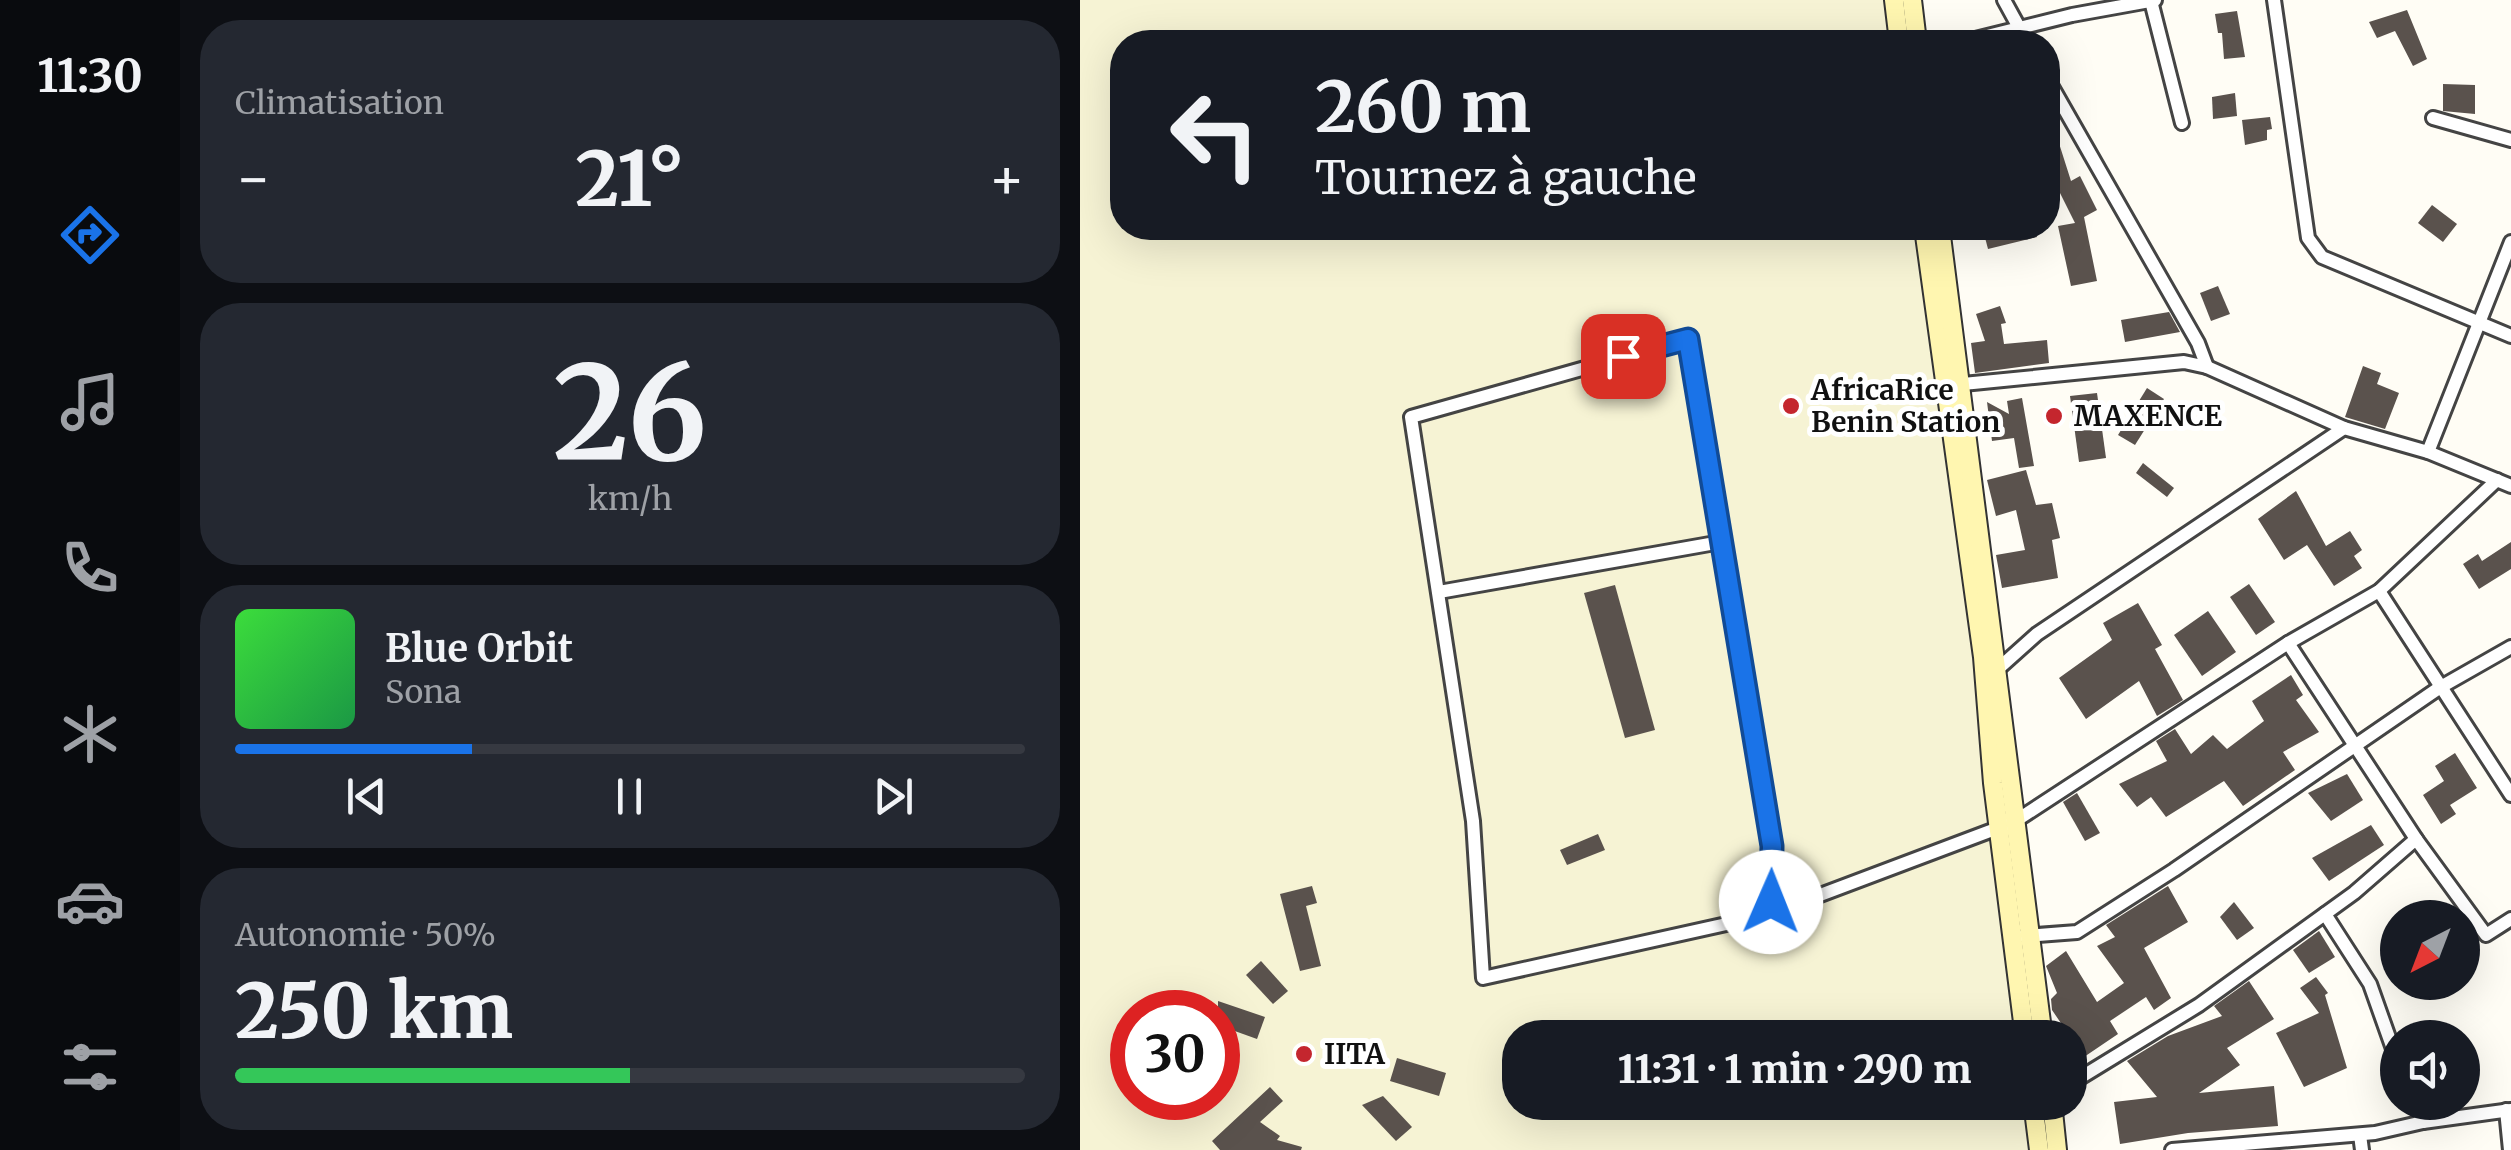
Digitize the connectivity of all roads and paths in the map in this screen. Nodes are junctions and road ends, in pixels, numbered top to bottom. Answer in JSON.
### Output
{"nodes":[{"id":1,"x":1894,"y":0,"type":"edge"},
{"id":2,"x":1912,"y":0,"type":"edge"},
{"id":3,"x":2004,"y":0,"type":"edge"},
{"id":4,"x":2153,"y":0,"type":"edge"},
{"id":5,"x":2274,"y":0,"type":"edge"},
{"id":6,"x":1898,"y":30,"type":"edge"},
{"id":7,"x":1916,"y":30,"type":"edge"},
{"id":8,"x":2021,"y":30,"type":"edge"},
{"id":9,"x":2038,"y":30,"type":"edge"},
{"id":10,"x":2060,"y":101,"type":"edge"},
{"id":11,"x":2432,"y":118,"type":"dead end"},
{"id":12,"x":2182,"y":123,"type":"dead end"},
{"id":13,"x":2511,"y":140,"type":"edge"},
{"id":14,"x":1926,"y":240,"type":"edge"},
{"id":15,"x":1941,"y":240,"type":"edge"},
{"id":16,"x":2511,"y":242,"type":"edge"},
{"id":17,"x":2479,"y":324,"type":"junction"},
{"id":18,"x":2511,"y":336,"type":"edge"},
{"id":19,"x":2207,"y":367,"type":"junction"},
{"id":20,"x":1954,"y":385,"type":"junction"},
{"id":21,"x":2344,"y":428,"type":"junction"},
{"id":22,"x":2428,"y":452,"type":"junction"},
{"id":23,"x":2497,"y":480,"type":"junction"},
{"id":24,"x":2511,"y":486,"type":"edge"},
{"id":25,"x":1721,"y":542,"type":"junction"},
{"id":26,"x":2378,"y":591,"type":"junction"},
{"id":27,"x":1439,"y":592,"type":"junction"},
{"id":28,"x":2288,"y":643,"type":"junction"},
{"id":29,"x":2511,"y":647,"type":"edge"},
{"id":30,"x":1991,"y":669,"type":"junction"},
{"id":31,"x":2439,"y":688,"type":"junction"},
{"id":32,"x":2355,"y":745,"type":"junction"},
{"id":33,"x":2511,"y":795,"type":"edge"},
{"id":34,"x":2007,"y":826,"type":"junction"},
{"id":35,"x":2416,"y":839,"type":"junction"},
{"id":36,"x":1766,"y":914,"type":"junction"},
{"id":37,"x":2324,"y":914,"type":"junction"},
{"id":38,"x":2511,"y":919,"type":"edge"},
{"id":39,"x":2023,"y":936,"type":"junction"},
{"id":40,"x":2025,"y":1020,"type":"edge"},
{"id":41,"x":2039,"y":1020,"type":"edge"},
{"id":42,"x":2383,"y":1020,"type":"edge"},
{"id":43,"x":2087,"y":1074,"type":"edge"},
{"id":44,"x":2508,"y":1110,"type":"edge"},
{"id":45,"x":2035,"y":1120,"type":"edge"},
{"id":46,"x":2054,"y":1120,"type":"edge"},
{"id":47,"x":2423,"y":1122,"type":"joint"},
{"id":48,"x":2360,"y":1135,"type":"junction"},
{"id":49,"x":2201,"y":1148,"type":"edge"},
{"id":50,"x":2039,"y":1150,"type":"edge"},
{"id":51,"x":2058,"y":1150,"type":"edge"},
{"id":52,"x":2172,"y":1150,"type":"edge"},
{"id":53,"x":2362,"y":1150,"type":"edge"},
{"id":54,"x":2510,"y":1150,"type":"edge"}],
"edges":[{"from":1,"to":6,"type":"main road"},
{"from":2,"to":7,"type":"main road"},
{"from":3,"to":8,"type":"street"},
{"from":4,"to":9,"type":"street"},
{"from":4,"to":12,"type":"street"},
{"from":5,"to":17,"type":"street"},
{"from":10,"to":19,"type":"street"},
{"from":11,"to":13,"type":"street"},
{"from":14,"to":20,"type":"main road"},
{"from":15,"to":20,"type":"main road"},
{"from":16,"to":17,"type":"street"},
{"from":17,"to":18,"type":"street"},
{"from":17,"to":22,"type":"street"},
{"from":19,"to":20,"type":"street"},
{"from":19,"to":21,"type":"street"},
{"from":20,"to":30,"type":"main road"},
{"from":21,"to":22,"type":"street"},
{"from":21,"to":30,"type":"street"},
{"from":22,"to":23,"type":"street"},
{"from":23,"to":24,"type":"street"},
{"from":23,"to":26,"type":"street"},
{"from":25,"to":27,"type":"street"},
{"from":25,"to":27,"type":"street"},
{"from":25,"to":36,"type":"street"},
{"from":26,"to":28,"type":"street"},
{"from":26,"to":31,"type":"street"},
{"from":27,"to":36,"type":"street"},
{"from":28,"to":32,"type":"street"},
{"from":28,"to":34,"type":"street"},
{"from":29,"to":31,"type":"street"},
{"from":30,"to":34,"type":"main road"},
{"from":31,"to":32,"type":"street"},
{"from":31,"to":33,"type":"street"},
{"from":32,"to":35,"type":"street"},
{"from":32,"to":39,"type":"street"},
{"from":34,"to":36,"type":"street"},
{"from":34,"to":39,"type":"main road"},
{"from":35,"to":37,"type":"street"},
{"from":35,"to":38,"type":"street"},
{"from":37,"to":42,"type":"street"},
{"from":37,"to":43,"type":"street"},
{"from":39,"to":40,"type":"main road"},
{"from":39,"to":41,"type":"main road"},
{"from":44,"to":47,"type":"street"},
{"from":44,"to":54,"type":"street"},
{"from":45,"to":50,"type":"main road"},
{"from":46,"to":51,"type":"main road"},
{"from":47,"to":48,"type":"street"},
{"from":48,"to":49,"type":"street"},
{"from":48,"to":53,"type":"street"},
{"from":49,"to":52,"type":"street"}]}
